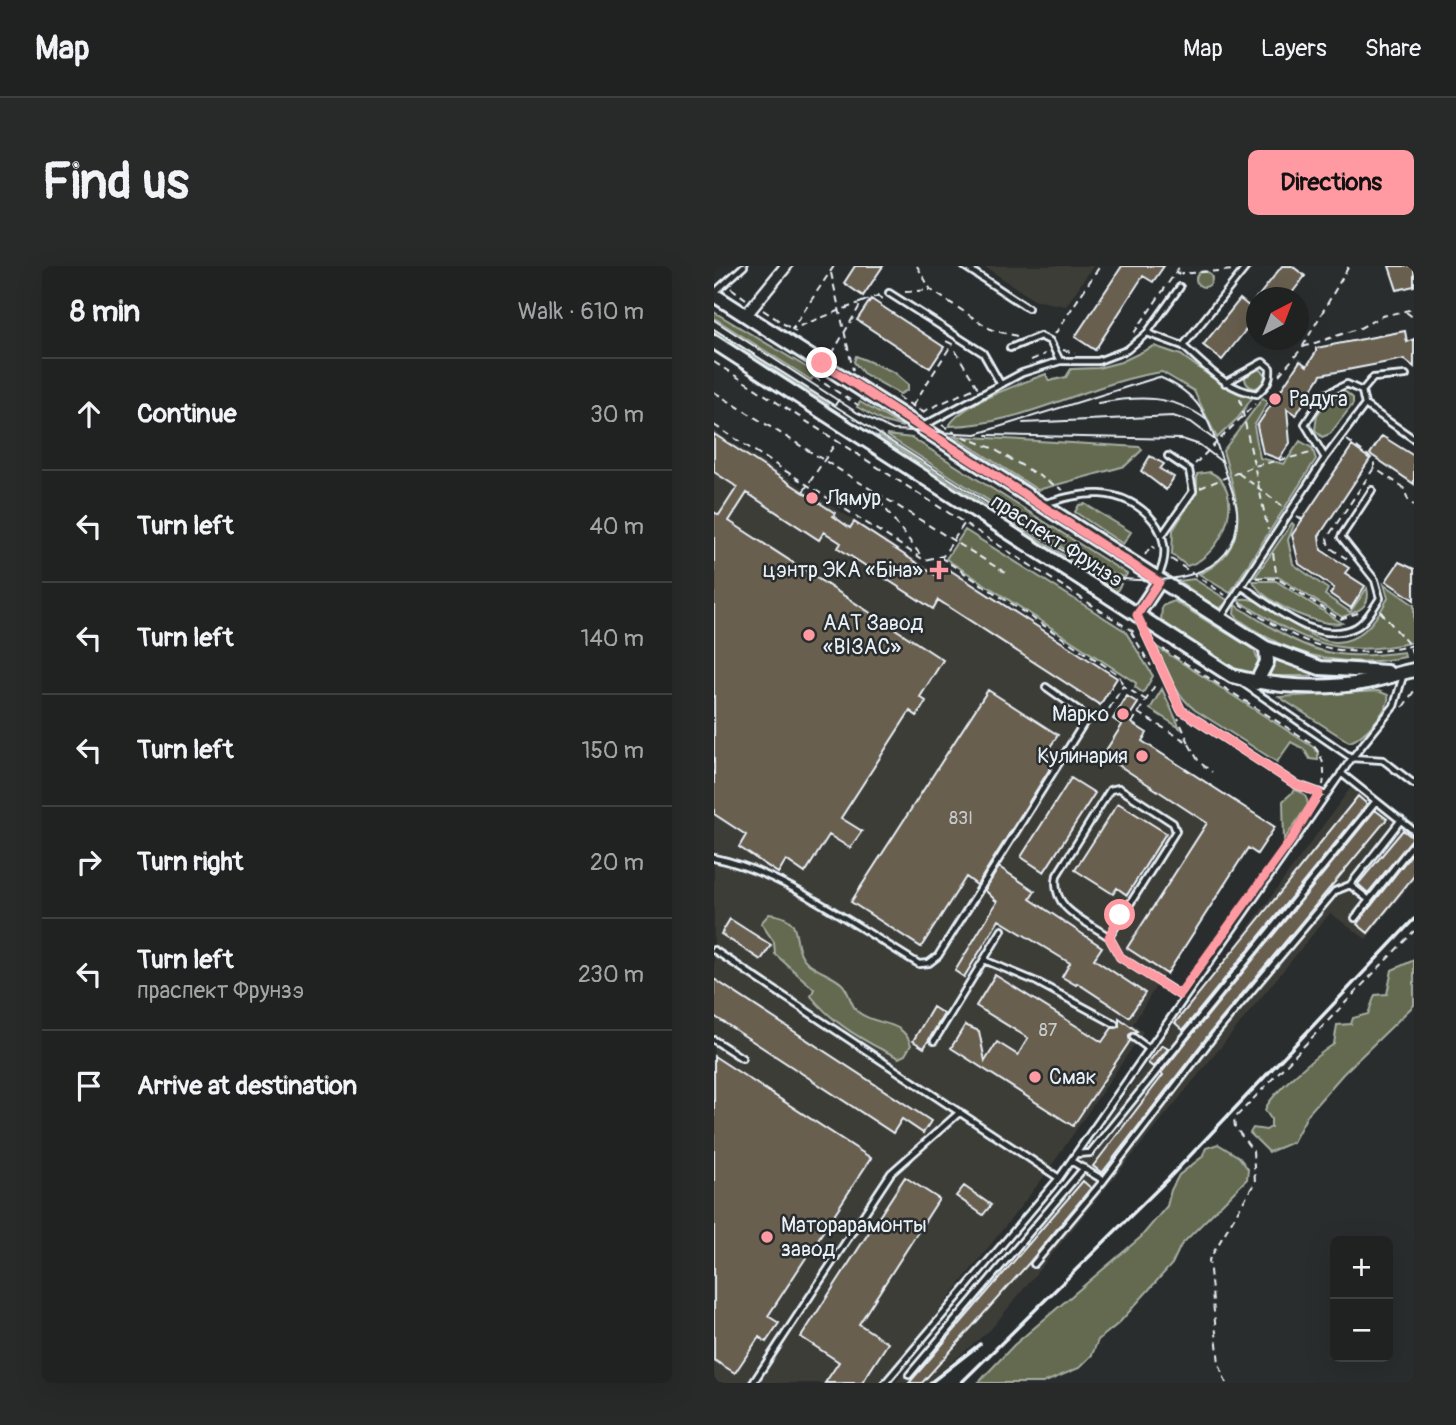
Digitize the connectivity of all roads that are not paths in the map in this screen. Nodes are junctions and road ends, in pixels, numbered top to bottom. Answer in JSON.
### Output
{"nodes":[{"id":1,"x":744,"y":266,"type":"edge"},
{"id":2,"x":786,"y":266,"type":"edge"},
{"id":3,"x":964,"y":266,"type":"edge"},
{"id":4,"x":1245,"y":268,"type":"edge"},
{"id":5,"x":1180,"y":288,"type":"dead end"},
{"id":6,"x":889,"y":293,"type":"road end"},
{"id":7,"x":714,"y":294,"type":"edge"},
{"id":8,"x":1028,"y":308,"type":"dead end"},
{"id":9,"x":746,"y":315,"type":"junction"},
{"id":10,"x":1147,"y":333,"type":"junction"},
{"id":11,"x":714,"y":342,"type":"edge"},
{"id":12,"x":1184,"y":346,"type":"junction"},
{"id":13,"x":1010,"y":348,"type":"dead end"},
{"id":14,"x":1060,"y":361,"type":"junction"},
{"id":15,"x":1406,"y":375,"type":"dead end"},
{"id":16,"x":1000,"y":383,"type":"junction"},
{"id":17,"x":1225,"y":383,"type":"junction"},
{"id":18,"x":1362,"y":391,"type":"junction"},
{"id":19,"x":1365,"y":405,"type":"junction"},
{"id":20,"x":921,"y":427,"type":"junction"},
{"id":21,"x":1414,"y":439,"type":"edge"},
{"id":22,"x":1168,"y":456,"type":"dead end"},
{"id":23,"x":1325,"y":458,"type":"junction"},
{"id":24,"x":1371,"y":490,"type":"dead end"},
{"id":25,"x":1039,"y":505,"type":"junction"},
{"id":26,"x":1163,"y":534,"type":"junction"},
{"id":27,"x":1157,"y":581,"type":"junction"},
{"id":28,"x":1241,"y":586,"type":"junction"},
{"id":29,"x":1137,"y":615,"type":"junction"},
{"id":30,"x":1220,"y":620,"type":"junction"},
{"id":31,"x":1266,"y":648,"type":"junction"},
{"id":32,"x":1409,"y":671,"type":"edge"},
{"id":33,"x":1232,"y":676,"type":"junction"},
{"id":34,"x":1256,"y":683,"type":"junction"},
{"id":35,"x":1046,"y":687,"type":"dead end"},
{"id":36,"x":1352,"y":758,"type":"junction"},
{"id":37,"x":1341,"y":773,"type":"junction"},
{"id":38,"x":1414,"y":784,"type":"edge"},
{"id":39,"x":1326,"y":796,"type":"junction"},
{"id":40,"x":1376,"y":801,"type":"junction"},
{"id":41,"x":1401,"y":820,"type":"junction"},
{"id":42,"x":1414,"y":831,"type":"edge"},
{"id":43,"x":1414,"y":843,"type":"edge"},
{"id":44,"x":714,"y":858,"type":"edge"},
{"id":45,"x":1350,"y":885,"type":"junction"},
{"id":46,"x":1369,"y":900,"type":"junction"},
{"id":47,"x":1355,"y":918,"type":"dead end"},
{"id":48,"x":1002,"y":930,"type":"dead end"},
{"id":49,"x":1109,"y":937,"type":"junction"},
{"id":50,"x":714,"y":950,"type":"edge"},
{"id":51,"x":984,"y":960,"type":"junction"},
{"id":52,"x":1183,"y":997,"type":"junction"},
{"id":53,"x":1115,"y":1024,"type":"dead end"},
{"id":54,"x":1133,"y":1037,"type":"dead end"},
{"id":55,"x":714,"y":1040,"type":"edge"},
{"id":56,"x":934,"y":1041,"type":"dead end"},
{"id":57,"x":1148,"y":1048,"type":"junction"},
{"id":58,"x":742,"y":1058,"type":"dead end"},
{"id":59,"x":960,"y":1112,"type":"junction"},
{"id":60,"x":1075,"y":1154,"type":"junction"},
{"id":61,"x":1071,"y":1161,"type":"junction"},
{"id":62,"x":1084,"y":1168,"type":"junction"},
{"id":63,"x":1059,"y":1178,"type":"junction"},
{"id":64,"x":1104,"y":1180,"type":"junction"},
{"id":65,"x":1034,"y":1264,"type":"dead end"},
{"id":66,"x":909,"y":1375,"type":"dead end"},
{"id":67,"x":753,"y":1383,"type":"edge"},
{"id":68,"x":885,"y":1383,"type":"edge"}],
"edges":[{"from":1,"to":7,"type":"lane"},
{"from":2,"to":9,"type":"street"},
{"from":3,"to":8,"type":"lane"},
{"from":4,"to":12,"type":"lane"},
{"from":5,"to":10,"type":"lane"},
{"from":6,"to":16,"type":"lane"},
{"from":7,"to":9,"type":"main road","name":"праспект Фрунзэ"},
{"from":9,"to":20,"type":"main road","name":"праспект Фрунзэ"},
{"from":10,"to":12,"type":"lane"},
{"from":10,"to":14,"type":"lane"},
{"from":11,"to":29,"type":"main road","name":"праспект Фрунзэ"},
{"from":12,"to":17,"type":"lane"},
{"from":13,"to":14,"type":"lane"},
{"from":14,"to":16,"type":"lane"},
{"from":15,"to":18,"type":"lane"},
{"from":16,"to":20,"type":"lane"},
{"from":17,"to":17,"type":"lane"},
{"from":18,"to":19,"type":"lane"},
{"from":18,"to":23,"type":"lane"},
{"from":19,"to":21,"type":"lane"},
{"from":19,"to":23,"type":"lane"},
{"from":20,"to":25,"type":"main road","name":"праспект Фрунзэ"},
{"from":22,"to":26,"type":"lane"},
{"from":23,"to":28,"type":"lane"},
{"from":24,"to":28,"type":"lane"},
{"from":25,"to":26,"type":"lane"},
{"from":25,"to":27,"type":"main road","name":"праспект Фрунзэ"},
{"from":26,"to":27,"type":"lane"},
{"from":27,"to":29,"type":"main road"},
{"from":27,"to":30,"type":"main road","name":"праспект Фрунзэ"},
{"from":28,"to":30,"type":"lane"},
{"from":29,"to":33,"type":"main road","name":"праспект Фрунзэ"},
{"from":29,"to":39,"type":"lane"},
{"from":30,"to":31,"type":"main road","name":"праспект Фрунзэ"},
{"from":31,"to":32,"type":"main road","name":"праспект Фрунзэ"},
{"from":31,"to":34,"type":"main road"},
{"from":32,"to":34,"type":"main road","name":"праспект Фрунзэ"},
{"from":32,"to":36,"type":"lane"},
{"from":33,"to":34,"type":"main road","name":"праспект Фрунзэ"},
{"from":33,"to":36,"type":"lane"},
{"from":35,"to":44,"type":"lane"},
{"from":36,"to":37,"type":"lane"},
{"from":36,"to":38,"type":"lane"},
{"from":37,"to":39,"type":"lane"},
{"from":37,"to":40,"type":"lane"},
{"from":39,"to":52,"type":"lane"},
{"from":40,"to":41,"type":"lane"},
{"from":40,"to":60,"type":"lane"},
{"from":41,"to":42,"type":"lane"},
{"from":41,"to":45,"type":"lane"},
{"from":43,"to":46,"type":"lane"},
{"from":45,"to":46,"type":"lane"},
{"from":45,"to":64,"type":"lane"},
{"from":46,"to":47,"type":"lane"},
{"from":48,"to":51,"type":"lane"},
{"from":49,"to":49,"type":"lane"},
{"from":49,"to":52,"type":"lane"},
{"from":50,"to":59,"type":"lane"},
{"from":51,"to":53,"type":"lane"},
{"from":51,"to":56,"type":"lane"},
{"from":52,"to":57,"type":"lane"},
{"from":54,"to":57,"type":"lane"},
{"from":55,"to":58,"type":"lane"},
{"from":57,"to":60,"type":"lane"},
{"from":59,"to":63,"type":"lane"},
{"from":59,"to":67,"type":"lane"},
{"from":60,"to":61,"type":"lane"},
{"from":61,"to":62,"type":"lane"},
{"from":61,"to":63,"type":"lane"},
{"from":62,"to":64,"type":"lane"},
{"from":62,"to":66,"type":"lane"},
{"from":63,"to":68,"type":"lane"},
{"from":64,"to":65,"type":"lane"}]}
